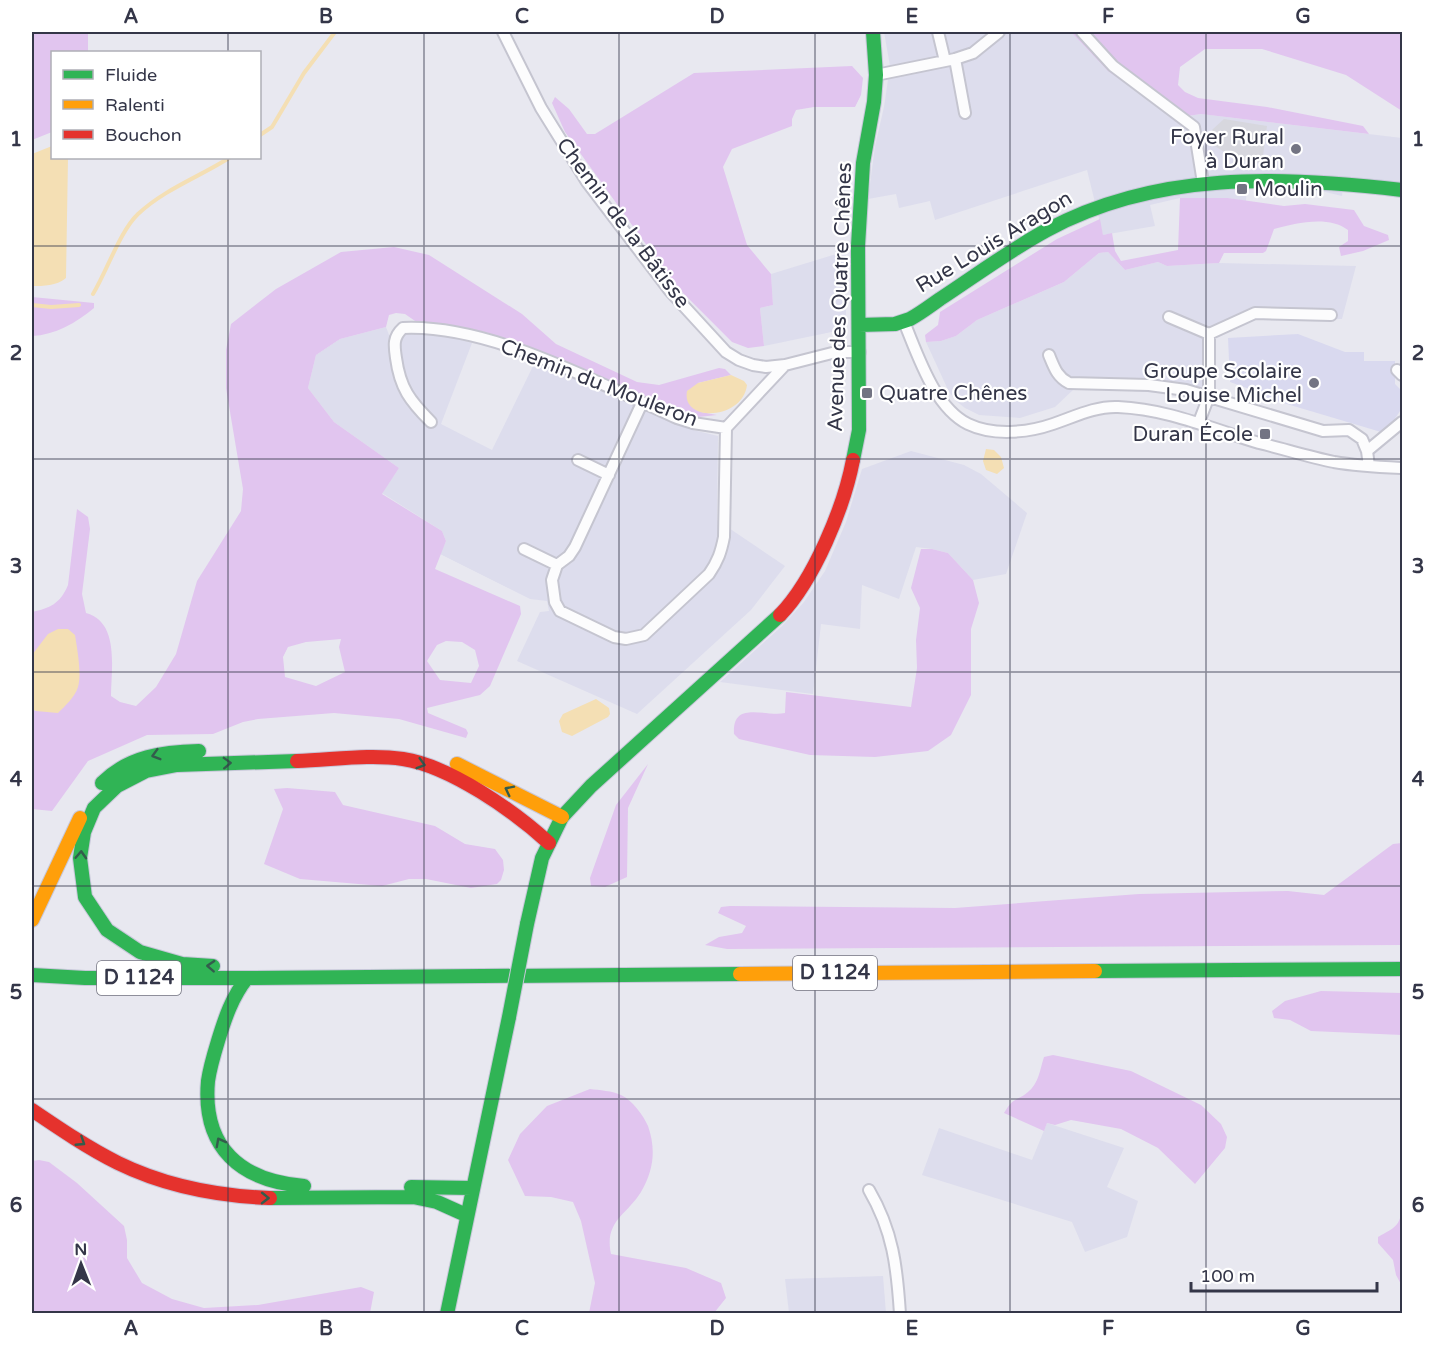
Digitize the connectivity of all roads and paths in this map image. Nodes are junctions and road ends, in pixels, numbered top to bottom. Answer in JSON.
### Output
{"nodes":[{"id":1,"x":503,"y":32,"type":"edge"},
{"id":2,"x":873,"y":32,"type":"edge"},
{"id":3,"x":938,"y":32,"type":"edge"},
{"id":4,"x":999,"y":32,"type":"edge"},
{"id":5,"x":1082,"y":32,"type":"edge"},
{"id":6,"x":950,"y":60,"type":"junction"},
{"id":7,"x":876,"y":75,"type":"junction"},
{"id":8,"x":965,"y":113,"type":"dead end"},
{"id":9,"x":1203,"y":183,"type":"junction"},
{"id":10,"x":1402,"y":190,"type":"edge"},
{"id":11,"x":1331,"y":315,"type":"dead end"},
{"id":12,"x":1169,"y":316,"type":"dead end"},
{"id":13,"x":904,"y":322,"type":"junction"},
{"id":14,"x":859,"y":325,"type":"junction"},
{"id":15,"x":1209,"y":334,"type":"junction"},
{"id":16,"x":860,"y":352,"type":"junction"},
{"id":17,"x":1049,"y":355,"type":"dead end"},
{"id":18,"x":785,"y":365,"type":"junction"},
{"id":19,"x":1209,"y":396,"type":"junction"},
{"id":20,"x":642,"y":403,"type":"junction"},
{"id":21,"x":431,"y":422,"type":"dead end"},
{"id":22,"x":1199,"y":422,"type":"junction"},
{"id":23,"x":1402,"y":422,"type":"edge"},
{"id":24,"x":726,"y":428,"type":"junction"},
{"id":25,"x":1367,"y":452,"type":"junction"},
{"id":26,"x":578,"y":460,"type":"dead end"},
{"id":27,"x":1369,"y":466,"type":"junction"},
{"id":28,"x":1402,"y":468,"type":"edge"},
{"id":29,"x":609,"y":475,"type":"junction"},
{"id":30,"x":524,"y":549,"type":"dead end"},
{"id":31,"x":557,"y":565,"type":"junction"},
{"id":32,"x":562,"y":817,"type":"junction"},
{"id":33,"x":549,"y":843,"type":"junction"},
{"id":34,"x":32,"y":920,"type":"edge"},
{"id":35,"x":1402,"y":969,"type":"edge"},
{"id":36,"x":32,"y":975,"type":"edge"},
{"id":37,"x":247,"y":978,"type":"junction"},
{"id":38,"x":267,"y":978,"type":"junction"},
{"id":39,"x":32,"y":1110,"type":"edge"},
{"id":40,"x":472,"y":1188,"type":"junction"},
{"id":41,"x":869,"y":1190,"type":"dead end"},
{"id":42,"x":466,"y":1215,"type":"junction"},
{"id":43,"x":447,"y":1314,"type":"edge"},
{"id":44,"x":900,"y":1314,"type":"edge"}],
"edges":[{"from":1,"to":18,"type":"street","name":"Chemin de la Bâtisse"},
{"from":2,"to":7,"type":"main road","name":"Avenue des Quatre Chênes"},
{"from":3,"to":6,"type":"street"},
{"from":4,"to":6,"type":"street"},
{"from":5,"to":9,"type":"street"},
{"from":6,"to":7,"type":"street"},
{"from":6,"to":8,"type":"street"},
{"from":7,"to":14,"type":"main road","name":"Avenue des Quatre Chênes"},
{"from":9,"to":10,"type":"main road","name":"Rue Louis Aragon"},
{"from":9,"to":13,"type":"main road","name":"Rue Louis Aragon"},
{"from":11,"to":15,"type":"street"},
{"from":12,"to":15,"type":"street"},
{"from":13,"to":14,"type":"main road","name":"Rue Louis Aragon"},
{"from":13,"to":22,"type":"street"},
{"from":14,"to":16,"type":"main road","name":"Avenue des Quatre Chênes"},
{"from":15,"to":19,"type":"street"},
{"from":16,"to":18,"type":"street","name":"Chemin de la Bâtisse"},
{"from":16,"to":32,"type":"main road","name":"Avenue des Quatre Chênes"},
{"from":17,"to":19,"type":"street"},
{"from":18,"to":24,"type":"street"},
{"from":19,"to":22,"type":"street"},
{"from":19,"to":25,"type":"street"},
{"from":20,"to":21,"type":"street","name":"Chemin du Mouleron"},
{"from":20,"to":24,"type":"street","name":"Chemin du Mouleron"},
{"from":20,"to":29,"type":"street"},
{"from":22,"to":27,"type":"street"},
{"from":23,"to":25,"type":"street"},
{"from":24,"to":31,"type":"street"},
{"from":25,"to":27,"type":"street"},
{"from":26,"to":29,"type":"street"},
{"from":27,"to":28,"type":"street"},
{"from":29,"to":31,"type":"street"},
{"from":30,"to":31,"type":"street"},
{"from":32,"to":33,"type":"main road","name":"Avenue des Quatre Chênes"},
{"from":32,"to":34,"type":"main road","one_way":true},
{"from":38,"to":33,"type":"main road","one_way":true},
{"from":33,"to":40,"type":"main road","name":"Avenue des Quatre Chênes","bridge":true},
{"from":35,"to":38,"type":"main road","number":"D 1124"},
{"from":36,"to":37,"type":"main road","number":"D 1124"},
{"from":37,"to":38,"type":"main road"},
{"from":40,"to":37,"type":"main road","one_way":true},
{"from":39,"to":42,"type":"main road","one_way":true},
{"from":40,"to":42,"type":"main road","name":"Avenue des Quatre Chênes"},
{"from":41,"to":44,"type":"street"},
{"from":42,"to":43,"type":"main road","name":"Avenue des Quatre Chênes"}]}
